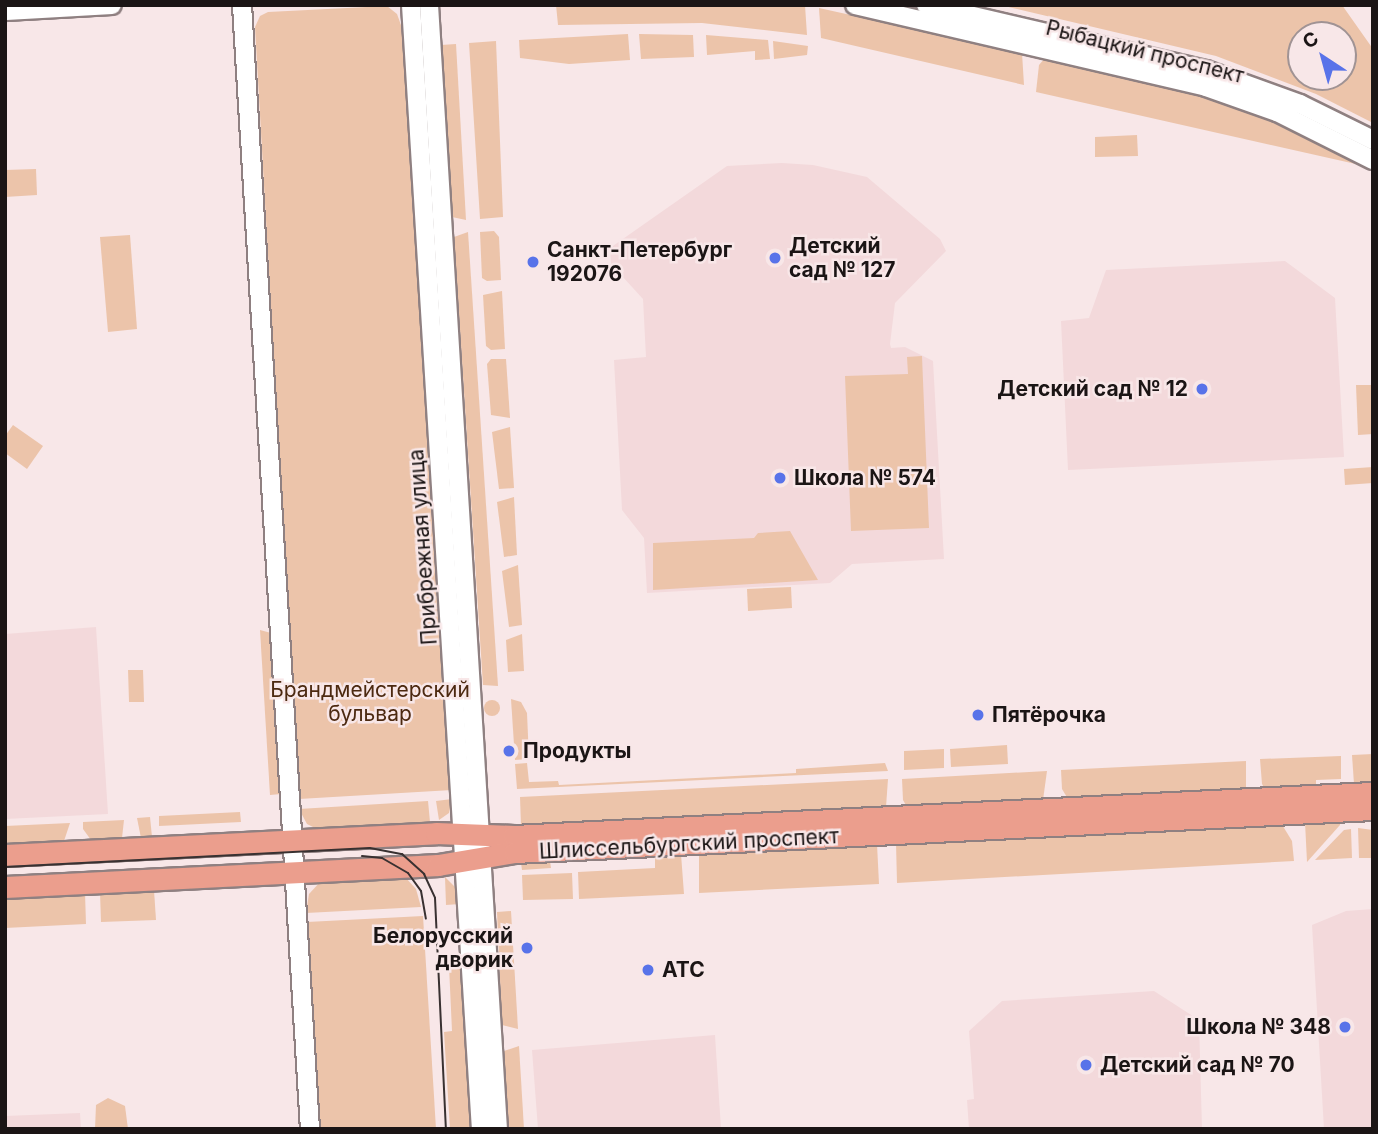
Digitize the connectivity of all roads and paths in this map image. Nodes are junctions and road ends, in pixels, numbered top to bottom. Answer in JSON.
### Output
{"nodes":[{"id":1,"x":112,"y":5,"type":"edge"},
{"id":2,"x":242,"y":5,"type":"edge"},
{"id":3,"x":411,"y":5,"type":"edge"},
{"id":4,"x":429,"y":5,"type":"edge"},
{"id":5,"x":855,"y":5,"type":"edge"},
{"id":6,"x":926,"y":5,"type":"edge"},
{"id":7,"x":5,"y":11,"type":"edge"},
{"id":8,"x":1373,"y":140,"type":"edge"},
{"id":9,"x":1373,"y":160,"type":"edge"},
{"id":10,"x":1373,"y":793,"type":"edge"},
{"id":11,"x":1373,"y":809,"type":"edge"},
{"id":12,"x":473,"y":835,"type":"junction"},
{"id":13,"x":293,"y":840,"type":"junction"},
{"id":14,"x":5,"y":855,"type":"edge"},
{"id":15,"x":475,"y":859,"type":"junction"},
{"id":16,"x":295,"y":872,"type":"junction"},
{"id":17,"x":5,"y":887,"type":"edge"},
{"id":18,"x":310,"y":1129,"type":"edge"},
{"id":19,"x":481,"y":1129,"type":"edge"},
{"id":20,"x":498,"y":1129,"type":"edge"}],
"edges":[{"from":1,"to":7,"type":"street"},
{"from":2,"to":13,"type":"street"},
{"from":3,"to":12,"type":"street","name":"Прибрежная улица"},
{"from":4,"to":12,"type":"street","name":"Прибрежная улица"},
{"from":5,"to":9,"type":"street","name":"Рыбацкий проспект"},
{"from":6,"to":8,"type":"street","name":"Рыбацкий проспект"},
{"from":10,"to":12,"type":"main road","name":"Шлиссельбургский проспект"},
{"from":11,"to":15,"type":"main road","name":"Шлиссельбургский проспект"},
{"from":12,"to":13,"type":"main road","name":"Шлиссельбургский проспект"},
{"from":12,"to":15,"type":"street","name":"Прибрежная улица"},
{"from":13,"to":14,"type":"main road","name":"Шлиссельбургский проспект"},
{"from":13,"to":16,"type":"street"},
{"from":15,"to":16,"type":"main road","name":"Шлиссельбургский проспект"},
{"from":15,"to":19,"type":"street","name":"Прибрежная улица"},
{"from":15,"to":20,"type":"street","name":"Прибрежная улица"},
{"from":16,"to":17,"type":"main road","name":"Шлиссельбургский проспект"},
{"from":16,"to":18,"type":"street"}]}
